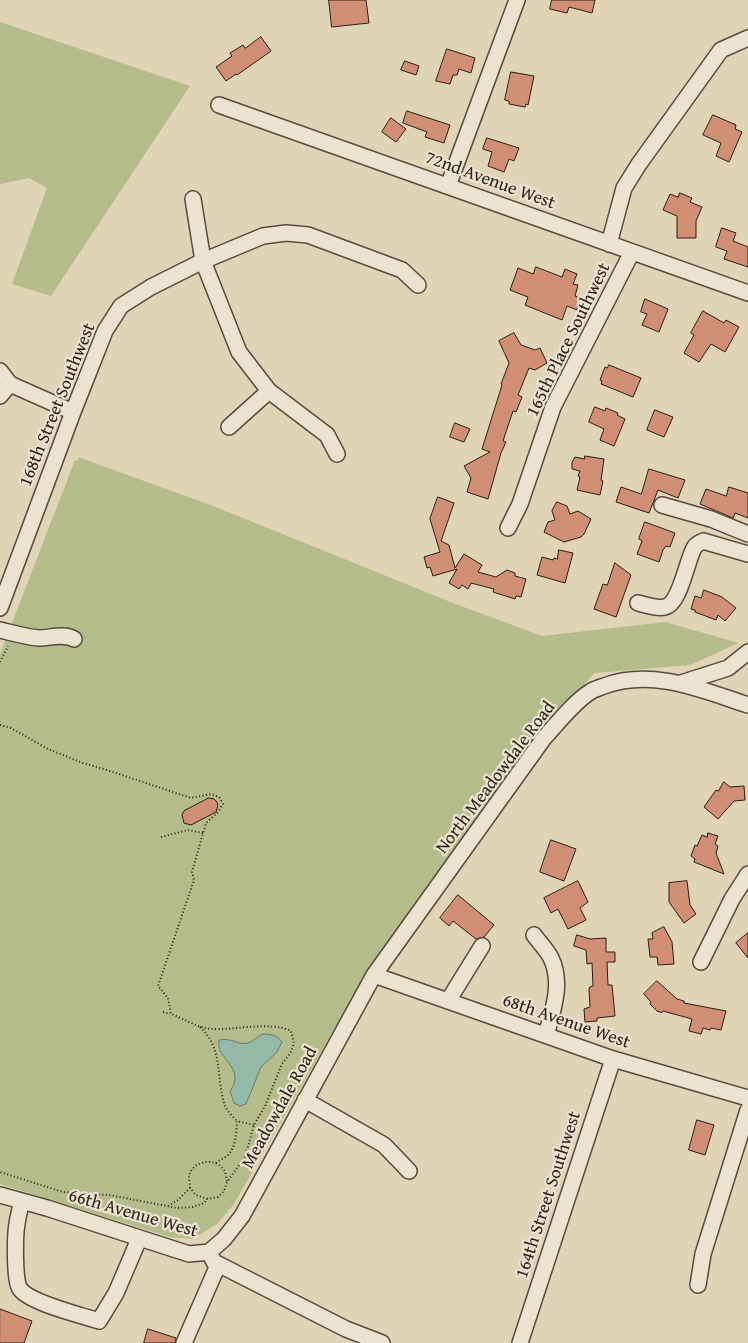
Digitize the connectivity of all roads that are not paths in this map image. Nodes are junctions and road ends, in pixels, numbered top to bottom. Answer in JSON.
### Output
{"nodes":[{"id":1,"x":517,"y":0,"type":"edge"},
{"id":2,"x":748,"y":38,"type":"edge"},
{"id":3,"x":219,"y":105,"type":"dead end"},
{"id":4,"x":448,"y":186,"type":"junction"},
{"id":5,"x":193,"y":199,"type":"dead end"},
{"id":6,"x":609,"y":244,"type":"junction"},
{"id":7,"x":632,"y":252,"type":"junction"},
{"id":8,"x":203,"y":261,"type":"junction"},
{"id":9,"x":418,"y":285,"type":"dead end"},
{"id":10,"x":748,"y":293,"type":"edge"},
{"id":11,"x":0,"y":371,"type":"edge"},
{"id":12,"x":5,"y":390,"type":"edge"},
{"id":13,"x":269,"y":391,"type":"junction"},
{"id":14,"x":73,"y":412,"type":"junction"},
{"id":15,"x":229,"y":427,"type":"dead end"},
{"id":16,"x":338,"y":454,"type":"dead end"},
{"id":17,"x":662,"y":505,"type":"dead end"},
{"id":18,"x":508,"y":528,"type":"dead end"},
{"id":19,"x":748,"y":534,"type":"edge"},
{"id":20,"x":748,"y":554,"type":"edge"},
{"id":21,"x":638,"y":603,"type":"dead end"},
{"id":22,"x":0,"y":608,"type":"edge"},
{"id":23,"x":5,"y":635,"type":"edge"},
{"id":24,"x":74,"y":639,"type":"dead end"},
{"id":25,"x":748,"y":652,"type":"edge"},
{"id":26,"x":681,"y":683,"type":"junction"},
{"id":27,"x":748,"y":706,"type":"edge"},
{"id":28,"x":748,"y":874,"type":"edge"},
{"id":29,"x":534,"y":935,"type":"dead end"},
{"id":30,"x":482,"y":946,"type":"dead end"},
{"id":31,"x":702,"y":962,"type":"dead end"},
{"id":32,"x":374,"y":975,"type":"junction"},
{"id":33,"x":448,"y":1001,"type":"junction"},
{"id":34,"x":546,"y":1035,"type":"junction"},
{"id":35,"x":613,"y":1059,"type":"junction"},
{"id":36,"x":748,"y":1098,"type":"edge"},
{"id":37,"x":305,"y":1100,"type":"junction"},
{"id":38,"x":748,"y":1110,"type":"edge"},
{"id":39,"x":410,"y":1171,"type":"dead end"},
{"id":40,"x":0,"y":1195,"type":"edge"},
{"id":41,"x":22,"y":1201,"type":"junction"},
{"id":42,"x":139,"y":1239,"type":"junction"},
{"id":43,"x":209,"y":1252,"type":"junction"},
{"id":44,"x":218,"y":1265,"type":"junction"},
{"id":45,"x":698,"y":1285,"type":"dead end"},
{"id":46,"x":184,"y":1343,"type":"edge"},
{"id":47,"x":382,"y":1343,"type":"edge"},
{"id":48,"x":520,"y":1343,"type":"edge"}],
"edges":[{"from":1,"to":4,"type":"street"},
{"from":2,"to":6,"type":"street"},
{"from":3,"to":4,"type":"street","name":"72nd Avenue West"},
{"from":4,"to":6,"type":"street","name":"72nd Avenue West"},
{"from":5,"to":8,"type":"street"},
{"from":6,"to":7,"type":"street","name":"72nd Avenue West"},
{"from":7,"to":10,"type":"street","name":"72nd Avenue West"},
{"from":7,"to":18,"type":"street","name":"165th Place Southwest"},
{"from":8,"to":9,"type":"street","name":"168th Street Southwest"},
{"from":8,"to":13,"type":"street"},
{"from":8,"to":14,"type":"street","name":"168th Street Southwest"},
{"from":11,"to":12,"type":"street"},
{"from":12,"to":14,"type":"street"},
{"from":13,"to":15,"type":"street"},
{"from":13,"to":16,"type":"street"},
{"from":14,"to":22,"type":"street","name":"168th Street Southwest"},
{"from":17,"to":19,"type":"street"},
{"from":20,"to":21,"type":"street"},
{"from":23,"to":24,"type":"street"},
{"from":25,"to":26,"type":"street"},
{"from":26,"to":27,"type":"street","name":"North Meadowdale Road"},
{"from":26,"to":32,"type":"street","name":"North Meadowdale Road"},
{"from":28,"to":31,"type":"street"},
{"from":29,"to":34,"type":"street"},
{"from":30,"to":33,"type":"street"},
{"from":32,"to":33,"type":"street","name":"68th Avenue West"},
{"from":32,"to":37,"type":"street","name":"Meadowdale Road"},
{"from":33,"to":34,"type":"street","name":"68th Avenue West"},
{"from":34,"to":35,"type":"street","name":"68th Avenue West"},
{"from":35,"to":36,"type":"street","name":"68th Avenue West"},
{"from":35,"to":48,"type":"street","name":"164th Street Southwest"},
{"from":37,"to":39,"type":"street"},
{"from":37,"to":43,"type":"street","name":"Meadowdale Road"},
{"from":38,"to":45,"type":"street"},
{"from":40,"to":41,"type":"street","name":"66th Avenue West"},
{"from":41,"to":42,"type":"street","name":"66th Avenue West"},
{"from":41,"to":42,"type":"street"},
{"from":42,"to":43,"type":"street","name":"66th Avenue West"},
{"from":43,"to":44,"type":"street","name":"66th Avenue West"},
{"from":44,"to":46,"type":"street"},
{"from":44,"to":47,"type":"street","name":"66th Avenue West"}]}
